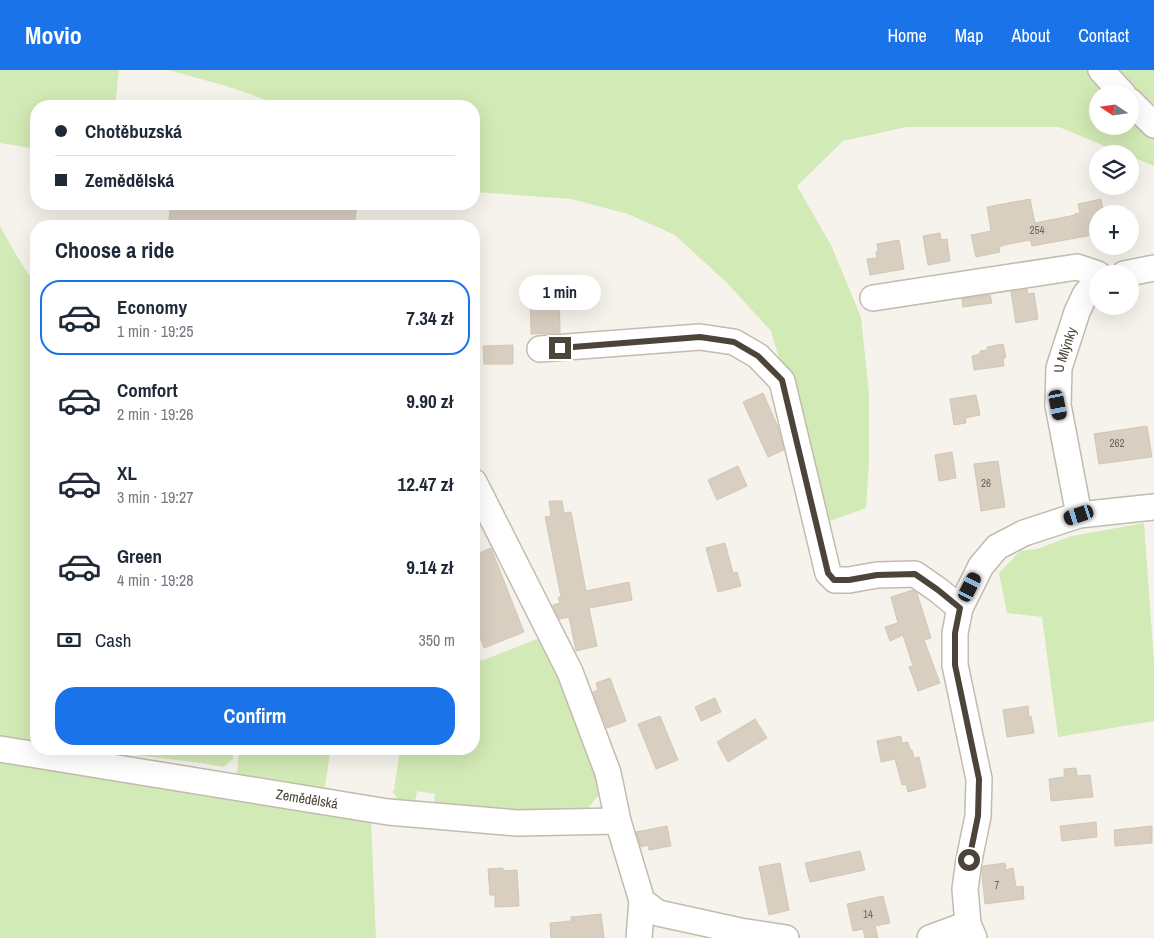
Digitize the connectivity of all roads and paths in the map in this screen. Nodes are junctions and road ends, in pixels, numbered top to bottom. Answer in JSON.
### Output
{"nodes":[{"id":1,"x":1101,"y":70,"type":"edge"},
{"id":2,"x":1114,"y":85,"type":"edge"},
{"id":3,"x":1139,"y":110,"type":"edge"},
{"id":4,"x":1154,"y":125,"type":"edge"},
{"id":5,"x":1154,"y":268,"type":"edge"},
{"id":6,"x":1089,"y":271,"type":"edge"},
{"id":7,"x":1139,"y":271,"type":"edge"},
{"id":8,"x":1089,"y":290,"type":"edge"},
{"id":9,"x":873,"y":298,"type":"dead end"},
{"id":10,"x":540,"y":349,"type":"dead end"},
{"id":11,"x":480,"y":494,"type":"edge"},
{"id":12,"x":1154,"y":507,"type":"edge"},
{"id":13,"x":1079,"y":515,"type":"junction"},
{"id":14,"x":960,"y":608,"type":"junction"},
{"id":15,"x":0,"y":749,"type":"edge"},
{"id":16,"x":30,"y":754,"type":"edge"},
{"id":17,"x":37,"y":755,"type":"edge"},
{"id":18,"x":618,"y":821,"type":"junction"},
{"id":19,"x":642,"y":900,"type":"junction"},
{"id":20,"x":971,"y":931,"type":"edge"},
{"id":21,"x":638,"y":938,"type":"edge"},
{"id":22,"x":786,"y":938,"type":"edge"},
{"id":23,"x":930,"y":938,"type":"edge"}],
"edges":[{"from":1,"to":2,"type":"street"},
{"from":3,"to":4,"type":"street"},
{"from":5,"to":7,"type":"street"},
{"from":6,"to":9,"type":"street"},
{"from":8,"to":13,"type":"street","name":"U Mlýnky"},
{"from":10,"to":14,"type":"street"},
{"from":11,"to":18,"type":"street"},
{"from":12,"to":13,"type":"street"},
{"from":13,"to":14,"type":"street"},
{"from":14,"to":20,"type":"street"},
{"from":15,"to":16,"type":"street","name":"Zemědělská"},
{"from":17,"to":18,"type":"street","name":"Zemědělská"},
{"from":18,"to":19,"type":"street"},
{"from":19,"to":21,"type":"street"},
{"from":19,"to":22,"type":"street"},
{"from":20,"to":23,"type":"street"}]}
